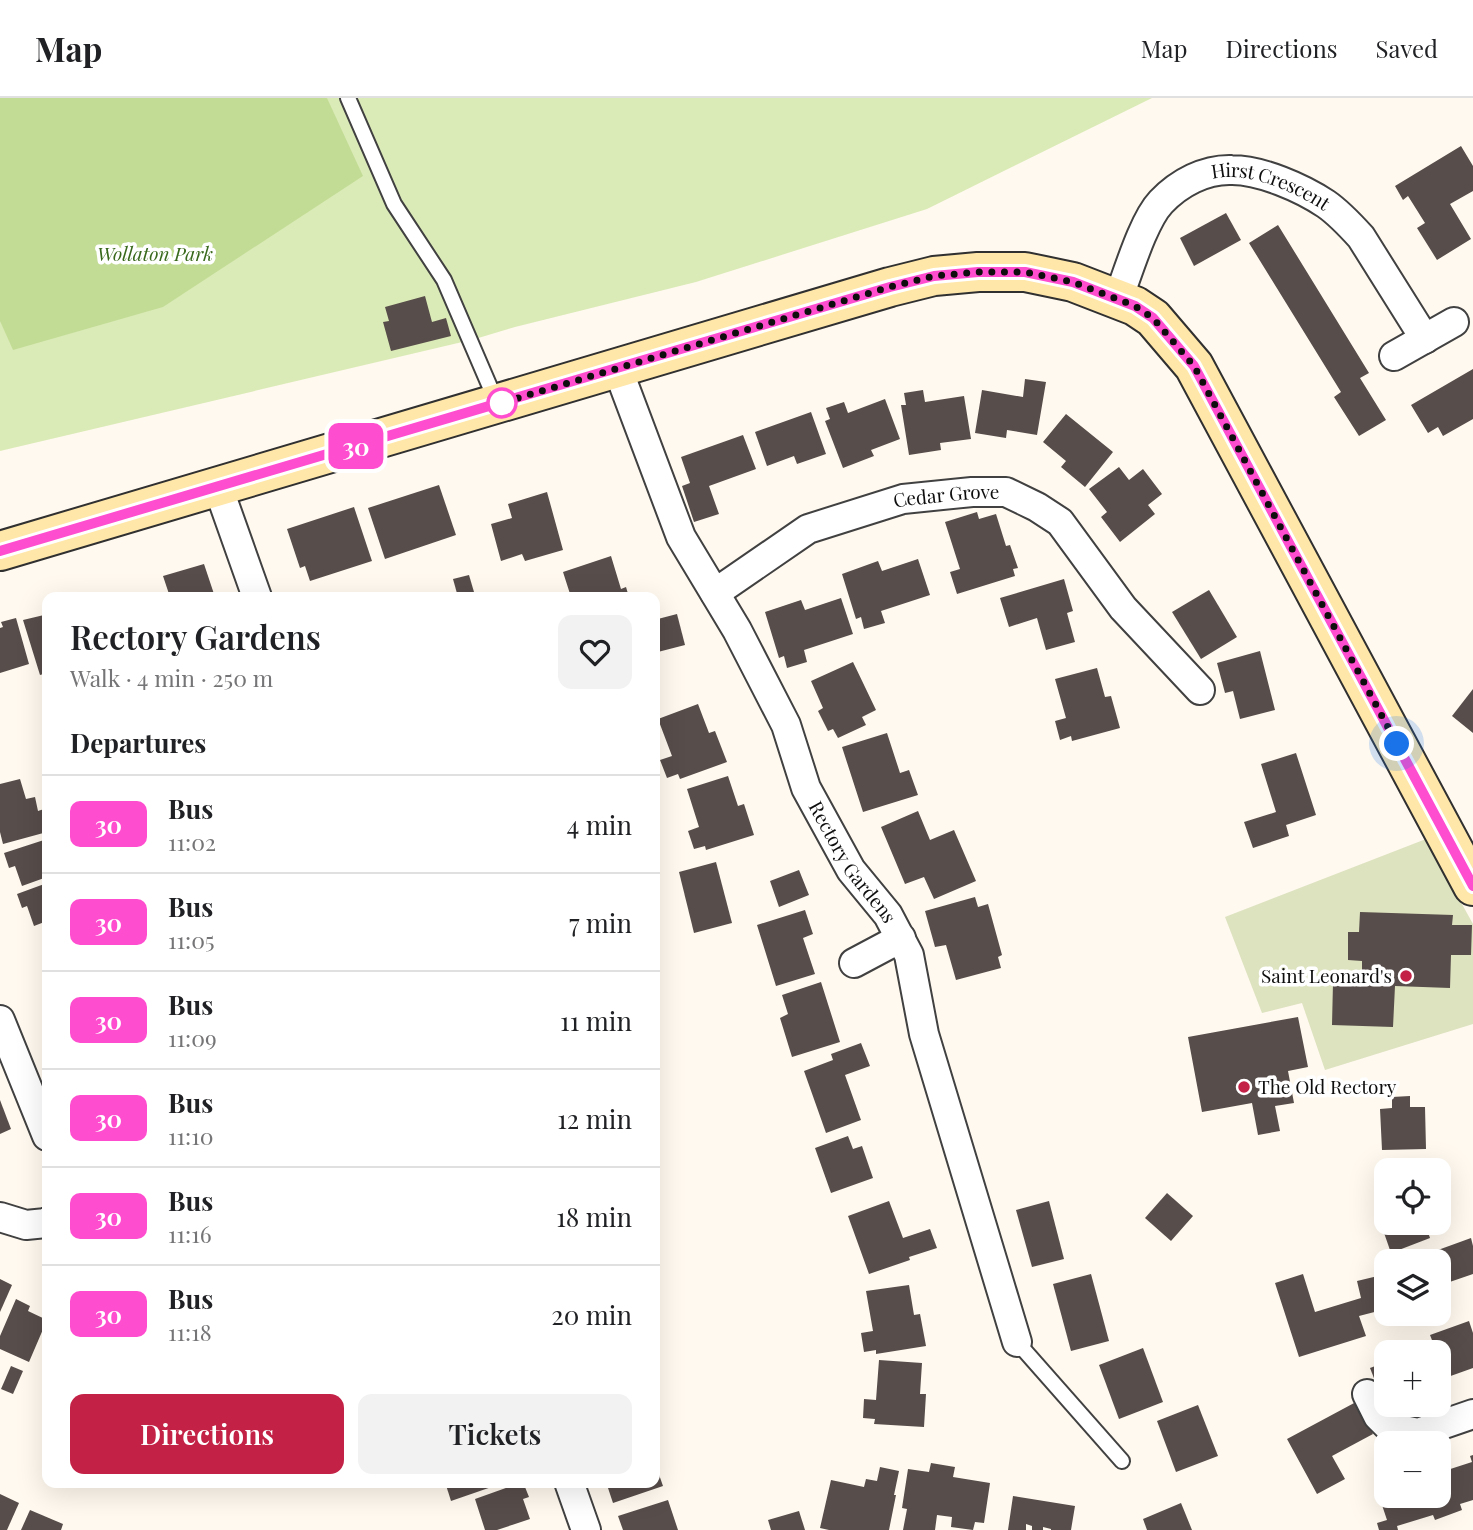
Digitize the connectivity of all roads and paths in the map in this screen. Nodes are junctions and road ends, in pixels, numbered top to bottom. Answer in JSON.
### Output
{"nodes":[{"id":1,"x":348,"y":98,"type":"edge"},
{"id":2,"x":1118,"y":299,"type":"junction"},
{"id":3,"x":1454,"y":322,"type":"dead end"},
{"id":4,"x":1425,"y":339,"type":"junction"},
{"id":5,"x":1394,"y":356,"type":"dead end"},
{"id":6,"x":617,"y":367,"type":"junction"},
{"id":7,"x":498,"y":404,"type":"junction"},
{"id":8,"x":218,"y":487,"type":"junction"},
{"id":9,"x":0,"y":551,"type":"edge"},
{"id":10,"x":255,"y":592,"type":"edge"},
{"id":11,"x":715,"y":593,"type":"junction"},
{"id":12,"x":1200,"y":690,"type":"dead end"},
{"id":13,"x":1473,"y":886,"type":"edge"},
{"id":14,"x":901,"y":939,"type":"junction"},
{"id":15,"x":854,"y":963,"type":"dead end"},
{"id":16,"x":0,"y":1020,"type":"edge"},
{"id":17,"x":42,"y":1124,"type":"edge"},
{"id":18,"x":0,"y":1217,"type":"edge"},
{"id":19,"x":42,"y":1223,"type":"edge"},
{"id":20,"x":1017,"y":1342,"type":"joint"},
{"id":21,"x":1367,"y":1394,"type":"dead end"},
{"id":22,"x":1473,"y":1414,"type":"edge"},
{"id":23,"x":1122,"y":1461,"type":"dead end"},
{"id":24,"x":571,"y":1488,"type":"edge"},
{"id":25,"x":586,"y":1530,"type":"edge"}],
"edges":[{"from":1,"to":7,"type":"lane"},
{"from":2,"to":4,"type":"street","name":"Hirst Crescent"},
{"from":2,"to":6,"type":"street"},
{"from":2,"to":13,"type":"street"},
{"from":3,"to":4,"type":"street"},
{"from":4,"to":5,"type":"street"},
{"from":6,"to":7,"type":"street"},
{"from":6,"to":11,"type":"street","name":"Rectory Gardens"},
{"from":7,"to":8,"type":"street"},
{"from":8,"to":9,"type":"street"},
{"from":8,"to":10,"type":"street"},
{"from":11,"to":12,"type":"street","name":"Cedar Grove"},
{"from":11,"to":14,"type":"street","name":"Rectory Gardens"},
{"from":14,"to":15,"type":"street","name":"Rectory Gardens"},
{"from":14,"to":20,"type":"street","name":"Rectory Gardens"},
{"from":16,"to":17,"type":"street"},
{"from":18,"to":19,"type":"street"},
{"from":20,"to":23,"type":"lane"},
{"from":21,"to":22,"type":"street"},
{"from":24,"to":25,"type":"street"}]}
